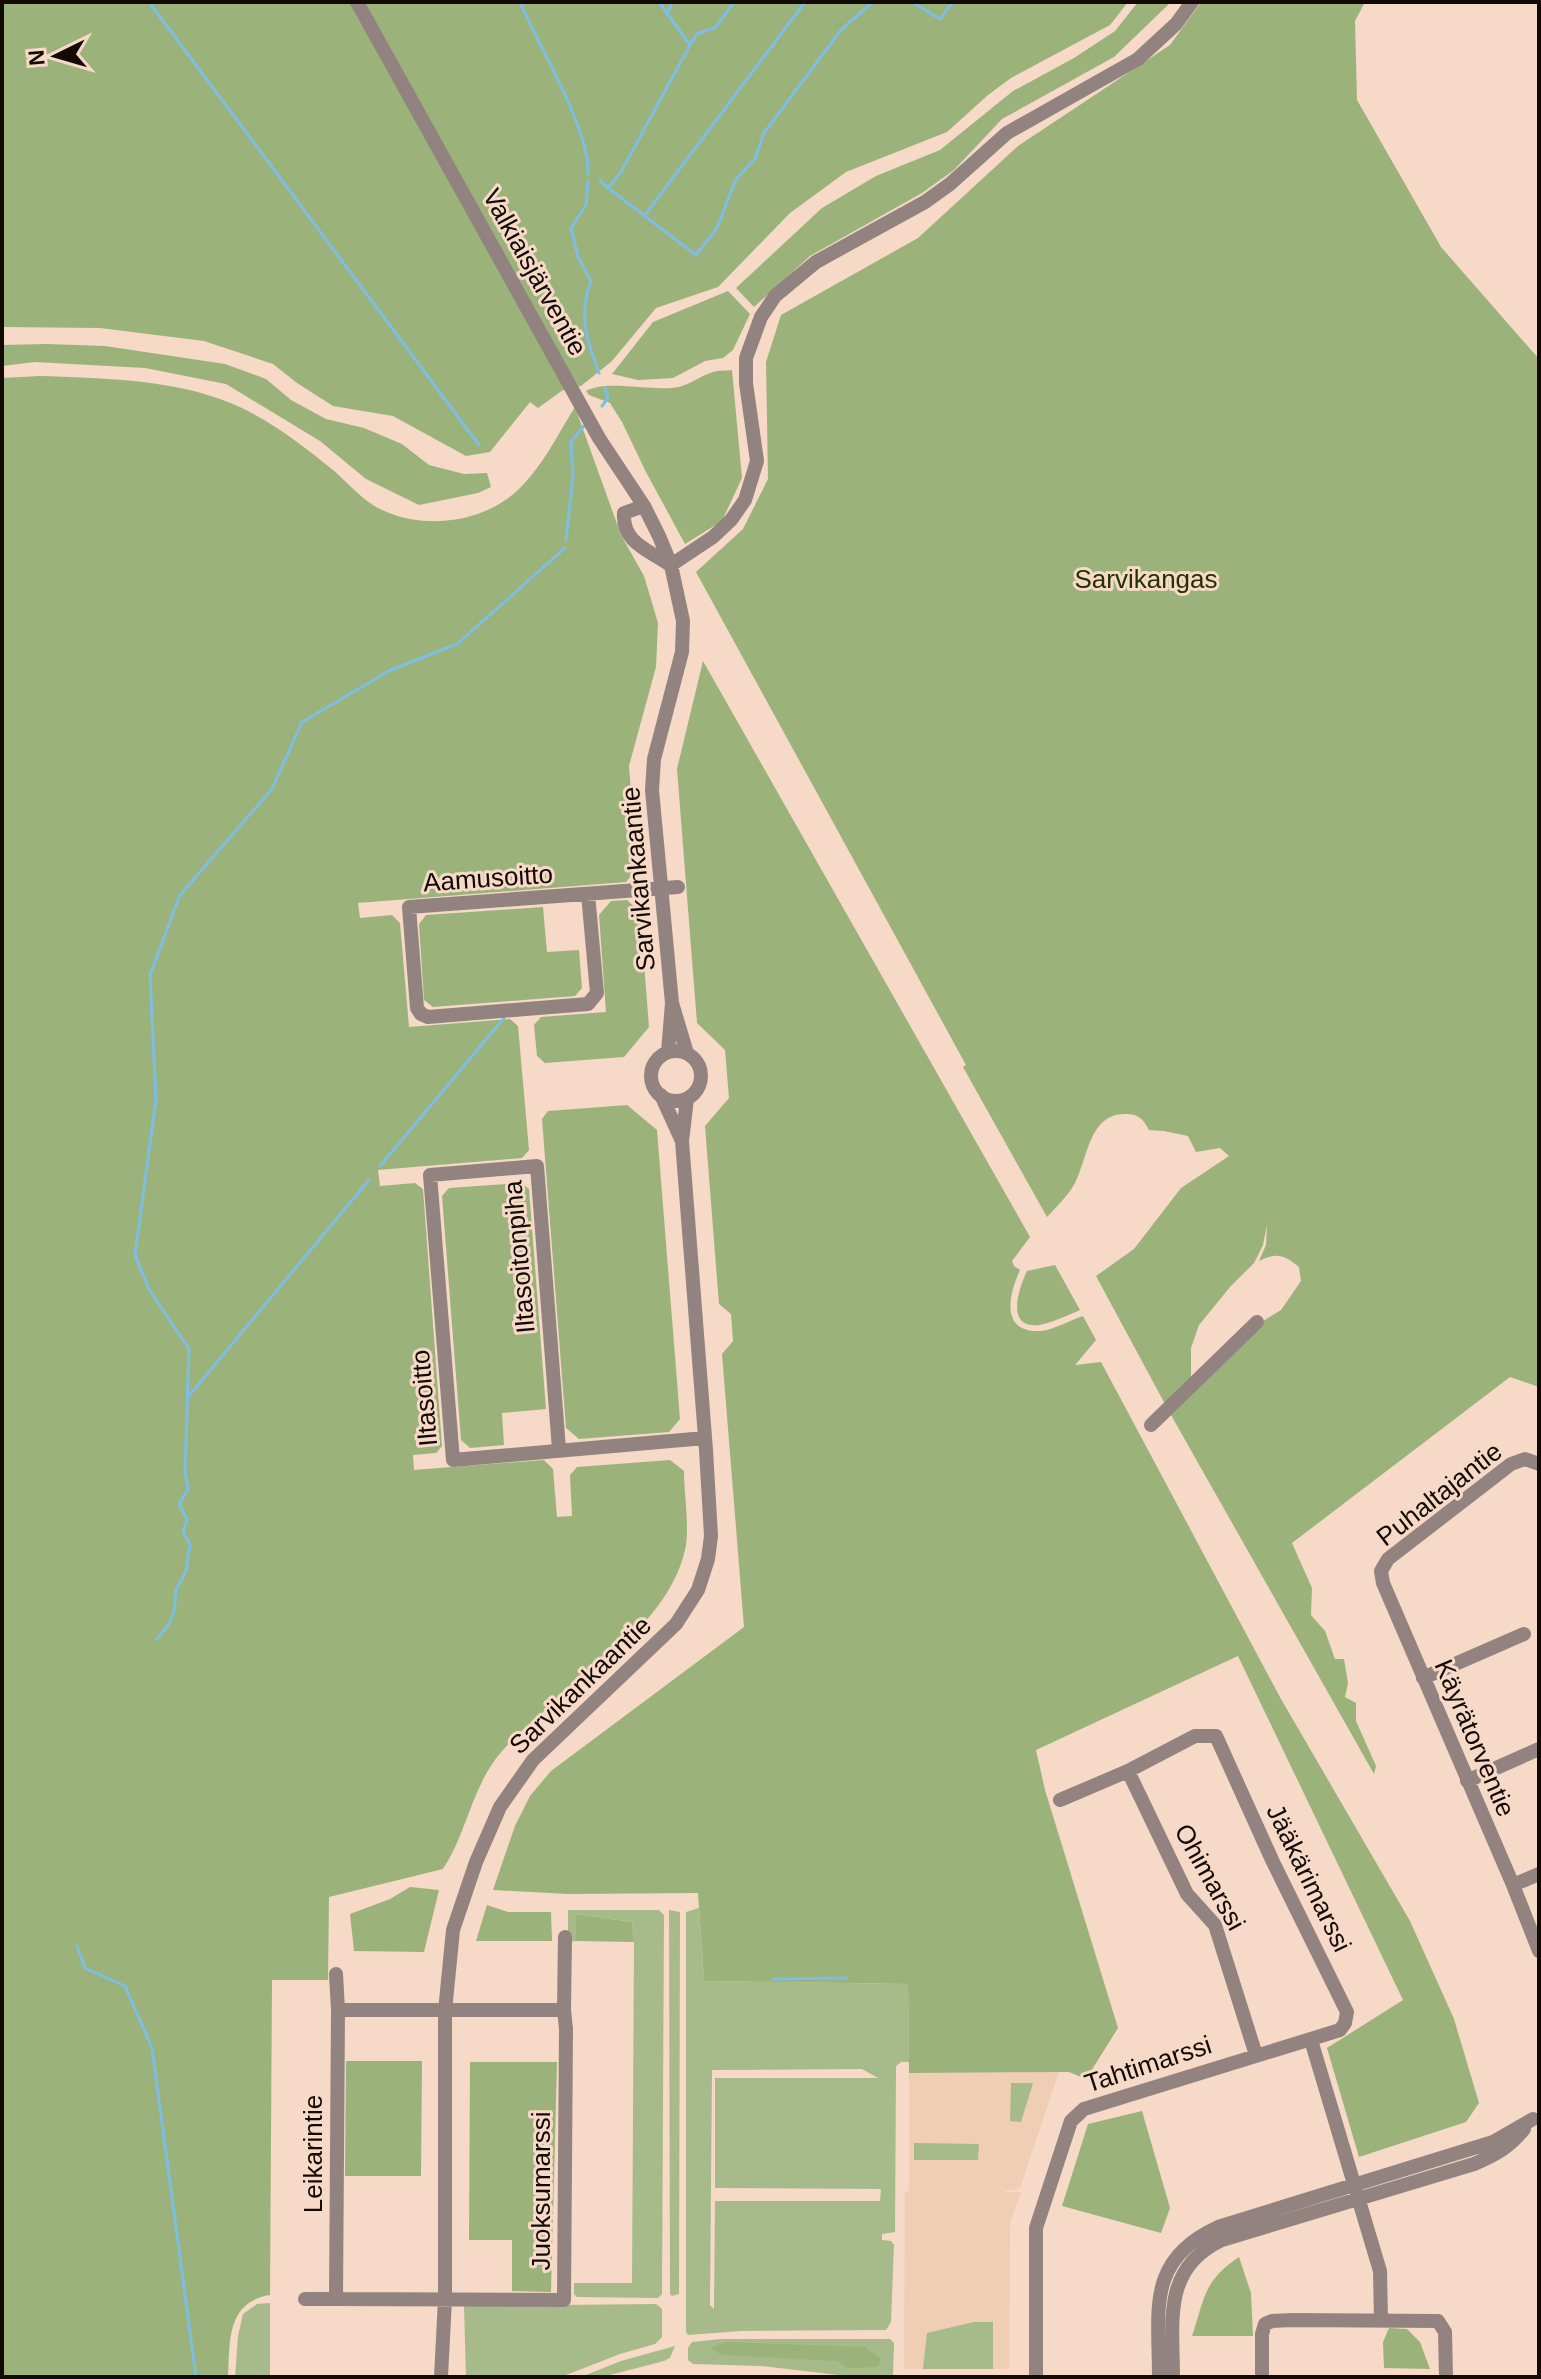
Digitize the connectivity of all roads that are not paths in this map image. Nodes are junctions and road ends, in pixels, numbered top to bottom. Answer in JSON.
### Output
{"nodes":[{"id":1,"x":357,"y":2,"type":"edge"},
{"id":2,"x":1192,"y":2,"type":"edge"},
{"id":3,"x":644,"y":506,"type":"junction"},
{"id":4,"x":671,"y":565,"type":"junction"},
{"id":5,"x":678,"y":887,"type":"dead end"},
{"id":6,"x":661,"y":889,"type":"junction"},
{"id":7,"x":588,"y":894,"type":"junction"},
{"id":8,"x":672,"y":1003,"type":"junction"},
{"id":9,"x":668,"y":1052,"type":"junction"},
{"id":10,"x":687,"y":1053,"type":"junction"},
{"id":11,"x":661,"y":1095,"type":"junction"},
{"id":12,"x":687,"y":1099,"type":"junction"},
{"id":13,"x":682,"y":1141,"type":"junction"},
{"id":14,"x":430,"y":1175,"type":"joint"},
{"id":15,"x":1257,"y":1322,"type":"dead end"},
{"id":16,"x":1151,"y":1425,"type":"dead end"},
{"id":17,"x":705,"y":1438,"type":"junction"},
{"id":18,"x":559,"y":1449,"type":"junction"},
{"id":19,"x":1539,"y":1464,"type":"edge"},
{"id":20,"x":1383,"y":1583,"type":"joint"},
{"id":21,"x":1524,"y":1634,"type":"dead end"},
{"id":22,"x":1423,"y":1678,"type":"junction"},
{"id":23,"x":1539,"y":1749,"type":"edge"},
{"id":24,"x":1128,"y":1771,"type":"junction"},
{"id":25,"x":1467,"y":1781,"type":"junction"},
{"id":26,"x":1060,"y":1800,"type":"dead end"},
{"id":27,"x":1539,"y":1874,"type":"edge"},
{"id":28,"x":1513,"y":1885,"type":"junction"},
{"id":29,"x":565,"y":1937,"type":"dead end"},
{"id":30,"x":1539,"y":1951,"type":"edge"},
{"id":31,"x":336,"y":1974,"type":"dead end"},
{"id":32,"x":338,"y":2010,"type":"junction"},
{"id":33,"x":564,"y":2010,"type":"junction"},
{"id":34,"x":445,"y":2011,"type":"junction"},
{"id":35,"x":1311,"y":2040,"type":"junction"},
{"id":36,"x":1256,"y":2055,"type":"junction"},
{"id":37,"x":1536,"y":2116,"type":"edge"},
{"id":38,"x":1357,"y":2192,"type":"junction"},
{"id":39,"x":305,"y":2299,"type":"dead end"},
{"id":40,"x":336,"y":2299,"type":"junction"},
{"id":41,"x":445,"y":2299,"type":"junction"},
{"id":42,"x":1381,"y":2320,"type":"junction"},
{"id":43,"x":444,"y":2377,"type":"edge"},
{"id":44,"x":1036,"y":2377,"type":"edge"},
{"id":45,"x":1159,"y":2377,"type":"edge"},
{"id":46,"x":1173,"y":2377,"type":"edge"},
{"id":47,"x":1262,"y":2377,"type":"edge"},
{"id":48,"x":1446,"y":2377,"type":"edge"}],
"edges":[{"from":1,"to":3,"type":"street","name":"Valkiaisjärventie"},
{"from":2,"to":4,"type":"street"},
{"from":3,"to":4,"type":"street","name":"Valkiaisjärventie"},
{"from":3,"to":4,"type":"street"},
{"from":4,"to":6,"type":"street","name":"Sarvikankaantie"},
{"from":5,"to":6,"type":"street","name":"Aamusoitto"},
{"from":6,"to":7,"type":"street","name":"Aamusoitto"},
{"from":6,"to":8,"type":"street","name":"Sarvikankaantie"},
{"from":7,"to":7,"type":"street","name":"Aamusoitto"},
{"from":8,"to":9,"type":"street","name":"Sarvikankaantie"},
{"from":8,"to":10,"type":"street","name":"Sarvikankaantie"},
{"from":9,"to":10,"type":"street"},
{"from":9,"to":11,"type":"street","name":"Sarvikankaantie"},
{"from":10,"to":12,"type":"street","name":"Sarvikankaantie"},
{"from":11,"to":12,"type":"street"},
{"from":11,"to":13,"type":"street","name":"Sarvikankaantie"},
{"from":12,"to":13,"type":"street","name":"Sarvikankaantie"},
{"from":13,"to":17,"type":"street","name":"Sarvikankaantie"},
{"from":14,"to":18,"type":"street","name":"Iltasoitonpiha"},
{"from":14,"to":18,"type":"street","name":"Iltasoitto"},
{"from":15,"to":16,"type":"street"},
{"from":17,"to":18,"type":"street","name":"Iltasoitto"},
{"from":17,"to":34,"type":"street","name":"Sarvikankaantie"},
{"from":19,"to":20,"type":"street","name":"Puhaltajantie"},
{"from":20,"to":22,"type":"street","name":"Käyrätorventie"},
{"from":21,"to":22,"type":"street"},
{"from":22,"to":25,"type":"street","name":"Käyrätorventie"},
{"from":23,"to":25,"type":"street"},
{"from":24,"to":26,"type":"street","name":"Jääkärimarssi"},
{"from":24,"to":35,"type":"street","name":"Jääkärimarssi"},
{"from":24,"to":36,"type":"street","name":"Ohimarssi"},
{"from":25,"to":28,"type":"street","name":"Käyrätorventie"},
{"from":27,"to":28,"type":"street"},
{"from":28,"to":30,"type":"street","name":"Käyrätorventie"},
{"from":29,"to":33,"type":"street","name":"Juoksumarssi"},
{"from":31,"to":32,"type":"street","name":"Leikarintie"},
{"from":32,"to":34,"type":"street"},
{"from":32,"to":40,"type":"street","name":"Leikarintie"},
{"from":33,"to":34,"type":"street"},
{"from":33,"to":41,"type":"street","name":"Juoksumarssi"},
{"from":34,"to":41,"type":"street","name":"Sarvikankaantie"},
{"from":35,"to":36,"type":"street","name":"Tahtimarssi"},
{"from":35,"to":38,"type":"street"},
{"from":36,"to":44,"type":"street","name":"Tahtimarssi"},
{"from":37,"to":38,"type":"street"},
{"from":38,"to":42,"type":"street"},
{"from":38,"to":45,"type":"street"},
{"from":38,"to":46,"type":"street"},
{"from":39,"to":40,"type":"street"},
{"from":40,"to":41,"type":"street"},
{"from":41,"to":43,"type":"street","name":"Sarvikankaantie"},
{"from":42,"to":47,"type":"street"},
{"from":42,"to":48,"type":"street"}]}
